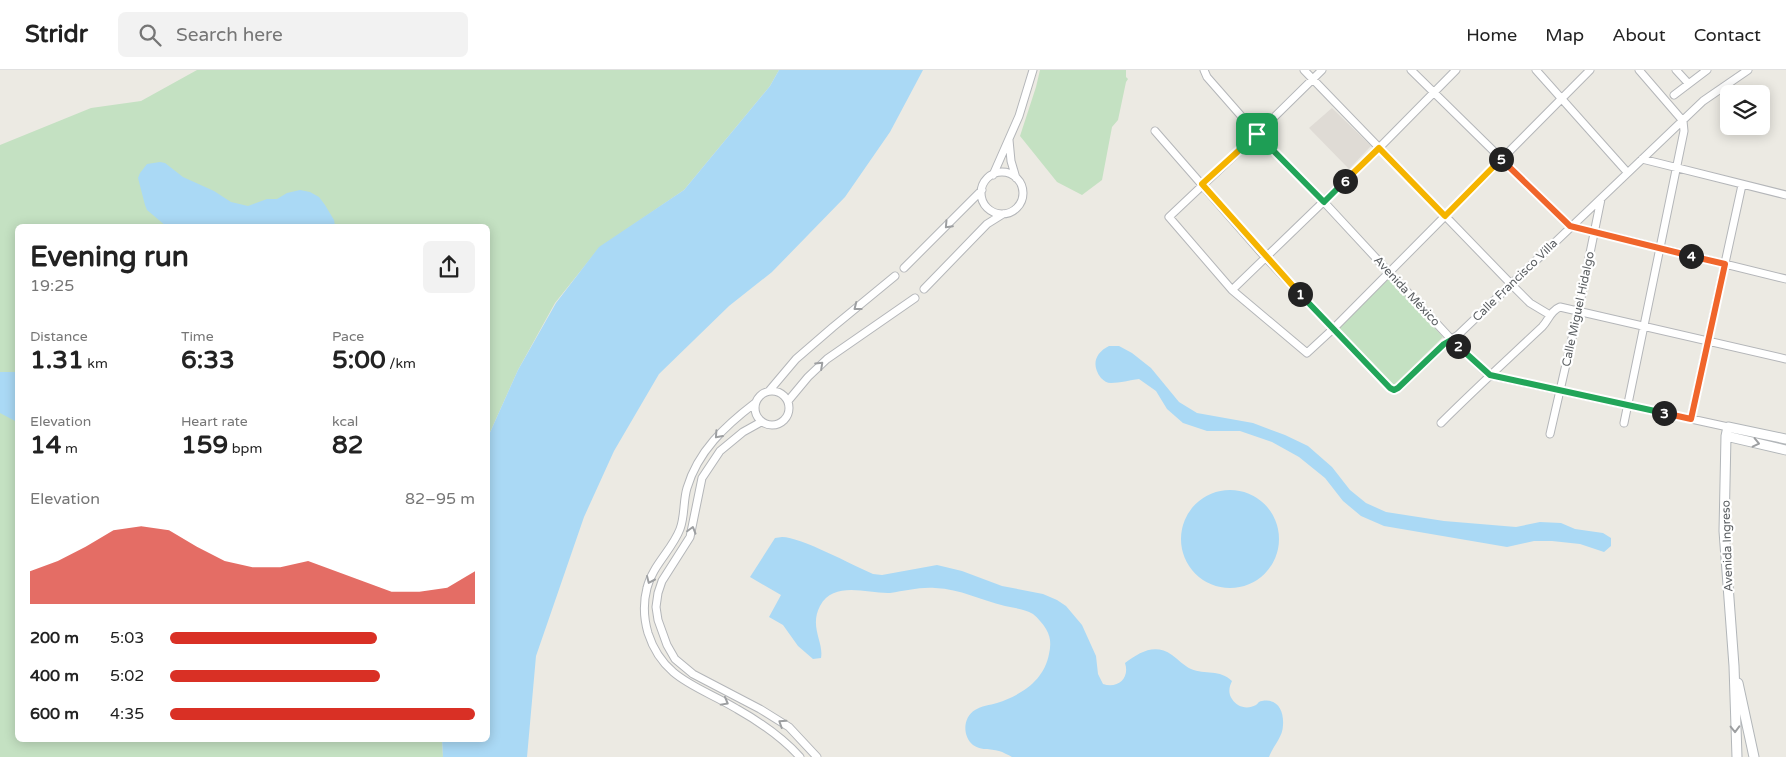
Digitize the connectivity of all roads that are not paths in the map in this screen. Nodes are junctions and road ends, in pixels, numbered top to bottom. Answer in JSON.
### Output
{"nodes":[{"id":1,"x":1033,"y":70,"type":"edge"},
{"id":2,"x":1204,"y":70,"type":"edge"},
{"id":3,"x":1304,"y":70,"type":"edge"},
{"id":4,"x":1322,"y":70,"type":"edge"},
{"id":5,"x":1411,"y":70,"type":"edge"},
{"id":6,"x":1456,"y":70,"type":"edge"},
{"id":7,"x":1536,"y":70,"type":"edge"},
{"id":8,"x":1590,"y":70,"type":"edge"},
{"id":9,"x":1640,"y":70,"type":"edge"},
{"id":10,"x":1676,"y":70,"type":"edge"},
{"id":11,"x":1707,"y":70,"type":"edge"},
{"id":12,"x":1748,"y":70,"type":"edge"},
{"id":13,"x":1312,"y":79,"type":"junction"},
{"id":14,"x":1688,"y":83,"type":"junction"},
{"id":15,"x":1433,"y":92,"type":"junction"},
{"id":16,"x":1674,"y":96,"type":"dead end"},
{"id":17,"x":1561,"y":98,"type":"junction"},
{"id":18,"x":1683,"y":121,"type":"junction"},
{"id":19,"x":1155,"y":131,"type":"dead end"},
{"id":20,"x":1257,"y":134,"type":"junction"},
{"id":21,"x":1010,"y":139,"type":"junction"},
{"id":22,"x":1379,"y":148,"type":"junction"},
{"id":23,"x":1501,"y":159,"type":"junction"},
{"id":24,"x":1642,"y":159,"type":"junction"},
{"id":25,"x":1677,"y":168,"type":"junction"},
{"id":26,"x":1627,"y":172,"type":"junction"},
{"id":27,"x":993,"y":175,"type":"junction"},
{"id":28,"x":1017,"y":179,"type":"junction"},
{"id":29,"x":1202,"y":184,"type":"junction"},
{"id":30,"x":1742,"y":185,"type":"junction"},
{"id":31,"x":982,"y":190,"type":"junction"},
{"id":32,"x":1786,"y":195,"type":"edge"},
{"id":33,"x":1601,"y":198,"type":"junction"},
{"id":34,"x":1324,"y":202,"type":"junction"},
{"id":35,"x":1003,"y":214,"type":"junction"},
{"id":36,"x":1445,"y":216,"type":"junction"},
{"id":37,"x":1570,"y":226,"type":"junction"},
{"id":38,"x":1594,"y":232,"type":"junction"},
{"id":39,"x":1660,"y":249,"type":"junction"},
{"id":40,"x":1265,"y":257,"type":"junction"},
{"id":41,"x":1725,"y":264,"type":"junction"},
{"id":42,"x":904,"y":268,"type":"dead end"},
{"id":43,"x":1389,"y":272,"type":"junction"},
{"id":44,"x":895,"y":276,"type":"dead end"},
{"id":45,"x":1786,"y":278,"type":"edge"},
{"id":46,"x":1511,"y":284,"type":"junction"},
{"id":47,"x":924,"y":289,"type":"dead end"},
{"id":48,"x":1232,"y":290,"type":"junction"},
{"id":49,"x":915,"y":298,"type":"dead end"},
{"id":50,"x":1578,"y":312,"type":"junction"},
{"id":51,"x":1550,"y":315,"type":"junction"},
{"id":52,"x":1643,"y":326,"type":"junction"},
{"id":53,"x":1333,"y":329,"type":"junction"},
{"id":54,"x":1451,"y":340,"type":"junction"},
{"id":55,"x":1709,"y":341,"type":"junction"},
{"id":56,"x":1786,"y":359,"type":"edge"},
{"id":57,"x":1490,"y":375,"type":"junction"},
{"id":58,"x":769,"y":390,"type":"junction"},
{"id":59,"x":1560,"y":390,"type":"junction"},
{"id":60,"x":788,"y":401,"type":"junction"},
{"id":61,"x":754,"y":403,"type":"junction"},
{"id":62,"x":1628,"y":405,"type":"junction"},
{"id":63,"x":1691,"y":419,"type":"junction"},
{"id":64,"x":761,"y":422,"type":"junction"},
{"id":65,"x":1441,"y":423,"type":"dead end"},
{"id":66,"x":1624,"y":423,"type":"dead end"},
{"id":67,"x":1727,"y":432,"type":"junction"},
{"id":68,"x":1550,"y":434,"type":"dead end"},
{"id":69,"x":1786,"y":439,"type":"edge"},
{"id":70,"x":1786,"y":450,"type":"edge"},
{"id":71,"x":1734,"y":666,"type":"junction"},
{"id":72,"x":800,"y":757,"type":"edge"},
{"id":73,"x":817,"y":757,"type":"edge"},
{"id":74,"x":1737,"y":757,"type":"edge"},
{"id":75,"x":1754,"y":757,"type":"edge"}],
"edges":[{"from":1,"to":21,"type":"street"},
{"from":2,"to":20,"type":"street","name":"Avenida México"},
{"from":3,"to":13,"type":"street"},
{"from":4,"to":13,"type":"street"},
{"from":5,"to":15,"type":"street"},
{"from":6,"to":15,"type":"street"},
{"from":7,"to":17,"type":"street"},
{"from":8,"to":17,"type":"street"},
{"from":9,"to":18,"type":"street"},
{"from":10,"to":14,"type":"street"},
{"from":11,"to":14,"type":"street"},
{"from":12,"to":18,"type":"street","name":"Calle Francisco Villa"},
{"from":13,"to":20,"type":"street"},
{"from":13,"to":22,"type":"street"},
{"from":14,"to":16,"type":"street"},
{"from":15,"to":22,"type":"street"},
{"from":15,"to":23,"type":"street"},
{"from":17,"to":23,"type":"street"},
{"from":17,"to":26,"type":"street"},
{"from":18,"to":24,"type":"street","name":"Calle Francisco Villa"},
{"from":18,"to":25,"type":"street"},
{"from":19,"to":29,"type":"street"},
{"from":20,"to":29,"type":"street"},
{"from":20,"to":34,"type":"street","name":"Avenida México"},
{"from":21,"to":27,"type":"street"},
{"from":21,"to":28,"type":"street"},
{"from":22,"to":34,"type":"street"},
{"from":22,"to":36,"type":"street"},
{"from":23,"to":36,"type":"street"},
{"from":23,"to":37,"type":"street"},
{"from":24,"to":25,"type":"street"},
{"from":24,"to":26,"type":"street","name":"Calle Francisco Villa"},
{"from":25,"to":30,"type":"street"},
{"from":25,"to":39,"type":"street"},
{"from":26,"to":33,"type":"street","name":"Calle Francisco Villa"},
{"from":27,"to":28,"type":"street"},
{"from":27,"to":31,"type":"street"},
{"from":28,"to":35,"type":"street"},
{"from":29,"to":40,"type":"street"},
{"from":29,"to":48,"type":"street"},
{"from":30,"to":32,"type":"street"},
{"from":30,"to":41,"type":"street"},
{"from":31,"to":35,"type":"street"},
{"from":31,"to":42,"type":"street","one_way":true},
{"from":33,"to":37,"type":"street","name":"Calle Francisco Villa"},
{"from":33,"to":38,"type":"street","name":"Calle Miguel Hidalgo"},
{"from":34,"to":40,"type":"street"},
{"from":34,"to":43,"type":"street","name":"Avenida México"},
{"from":35,"to":47,"type":"street"},
{"from":36,"to":43,"type":"street"},
{"from":36,"to":46,"type":"street"},
{"from":37,"to":38,"type":"street"},
{"from":37,"to":46,"type":"street","name":"Calle Francisco Villa"},
{"from":38,"to":39,"type":"street"},
{"from":38,"to":50,"type":"street","name":"Calle Miguel Hidalgo"},
{"from":39,"to":41,"type":"street"},
{"from":39,"to":52,"type":"street"},
{"from":40,"to":48,"type":"street"},
{"from":40,"to":53,"type":"street"},
{"from":41,"to":45,"type":"street"},
{"from":41,"to":55,"type":"street"},
{"from":43,"to":53,"type":"street"},
{"from":43,"to":54,"type":"street","name":"Avenida México"},
{"from":44,"to":58,"type":"street","one_way":true},
{"from":46,"to":51,"type":"street"},
{"from":46,"to":54,"type":"street","name":"Calle Francisco Villa"},
{"from":48,"to":53,"type":"street"},
{"from":60,"to":49,"type":"street","one_way":true},
{"from":50,"to":51,"type":"street"},
{"from":50,"to":52,"type":"street"},
{"from":50,"to":59,"type":"street","name":"Calle Miguel Hidalgo"},
{"from":51,"to":57,"type":"street"},
{"from":52,"to":55,"type":"street"},
{"from":52,"to":62,"type":"street"},
{"from":53,"to":54,"type":"street","name":"Calle Francisco Villa"},
{"from":54,"to":57,"type":"street","name":"Avenida México"},
{"from":55,"to":56,"type":"street"},
{"from":55,"to":63,"type":"street"},
{"from":57,"to":59,"type":"street","name":"Avenida México"},
{"from":57,"to":65,"type":"street"},
{"from":58,"to":60,"type":"street"},
{"from":58,"to":61,"type":"street"},
{"from":59,"to":62,"type":"street","name":"Avenida México"},
{"from":59,"to":68,"type":"street","name":"Calle Miguel Hidalgo"},
{"from":60,"to":64,"type":"street"},
{"from":61,"to":64,"type":"street"},
{"from":61,"to":72,"type":"street","one_way":true},
{"from":62,"to":63,"type":"street","name":"Avenida México"},
{"from":62,"to":66,"type":"street"},
{"from":63,"to":67,"type":"street","name":"Avenida México"},
{"from":73,"to":64,"type":"street","one_way":true},
{"from":67,"to":69,"type":"street","name":"Avenida México"},
{"from":67,"to":70,"type":"street","name":"Avenida México","one_way":true},
{"from":67,"to":71,"type":"street","name":"Avenida Ingreso"},
{"from":71,"to":74,"type":"street","name":"Avenida Ingreso","one_way":true},
{"from":71,"to":75,"type":"street","name":"Avenida Ingreso"}]}
